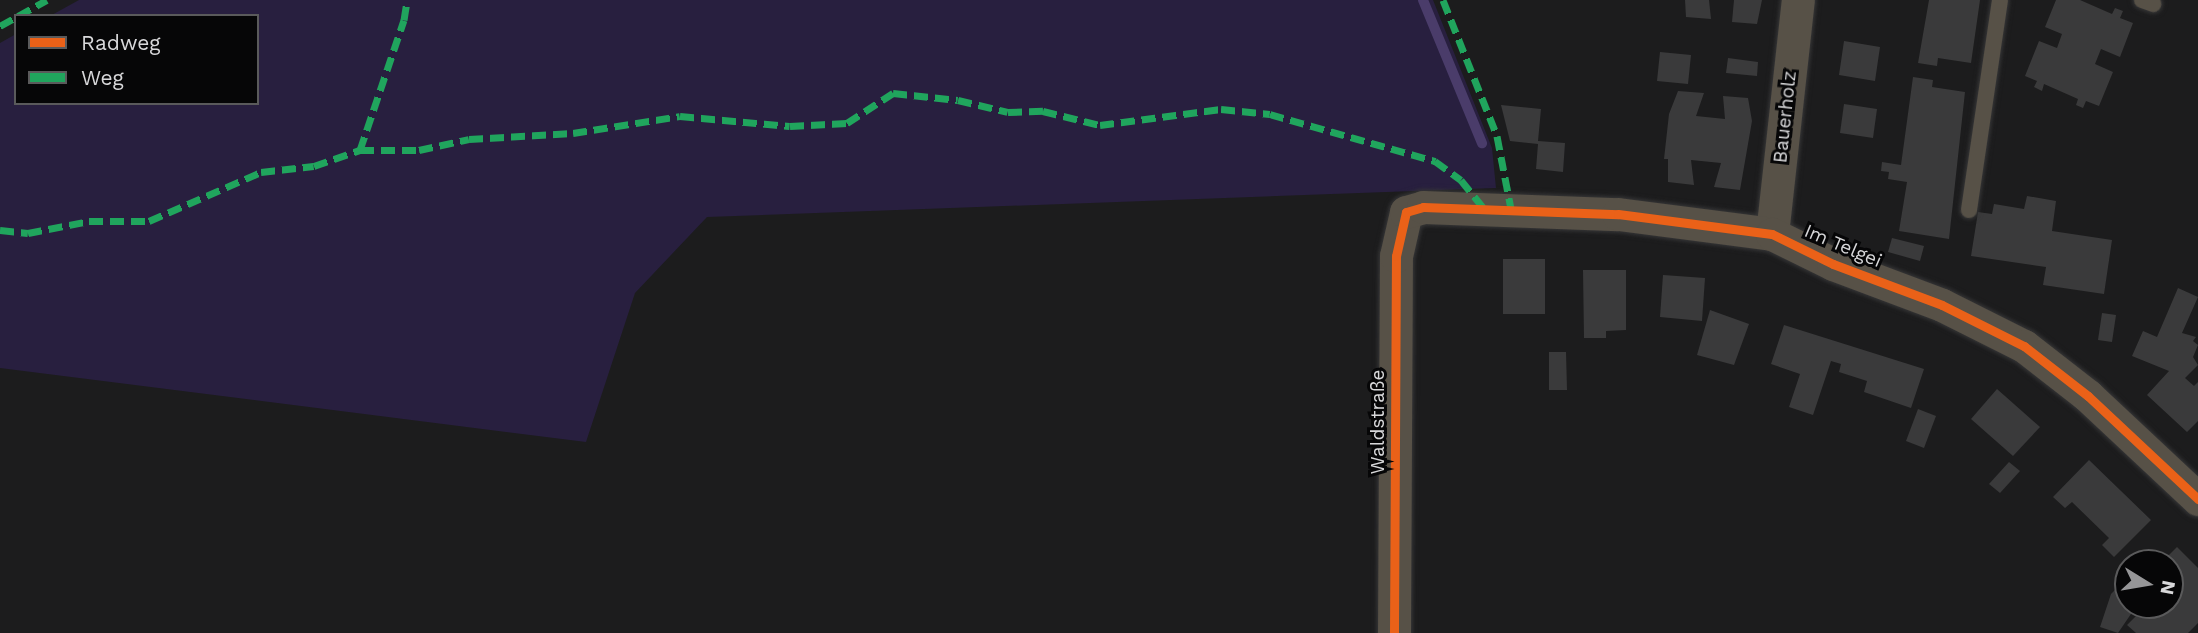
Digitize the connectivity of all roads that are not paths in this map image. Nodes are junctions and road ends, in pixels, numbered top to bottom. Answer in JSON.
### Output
{"nodes":[{"id":1,"x":1798,"y":0,"type":"edge"},
{"id":2,"x":2000,"y":0,"type":"edge"},
{"id":3,"x":1969,"y":210,"type":"dead end"},
{"id":4,"x":1406,"y":212,"type":"joint"},
{"id":5,"x":1772,"y":234,"type":"junction"},
{"id":6,"x":2198,"y":499,"type":"edge"},
{"id":7,"x":1394,"y":633,"type":"edge"}],
"edges":[{"from":1,"to":5,"type":"street","name":"Bauerholz"},
{"from":2,"to":3,"type":"lane"},
{"from":4,"to":5,"type":"street","name":"Im Telgei"},
{"from":4,"to":7,"type":"street","name":"Waldstraße"},
{"from":5,"to":6,"type":"street","name":"Im Telgei"}]}
